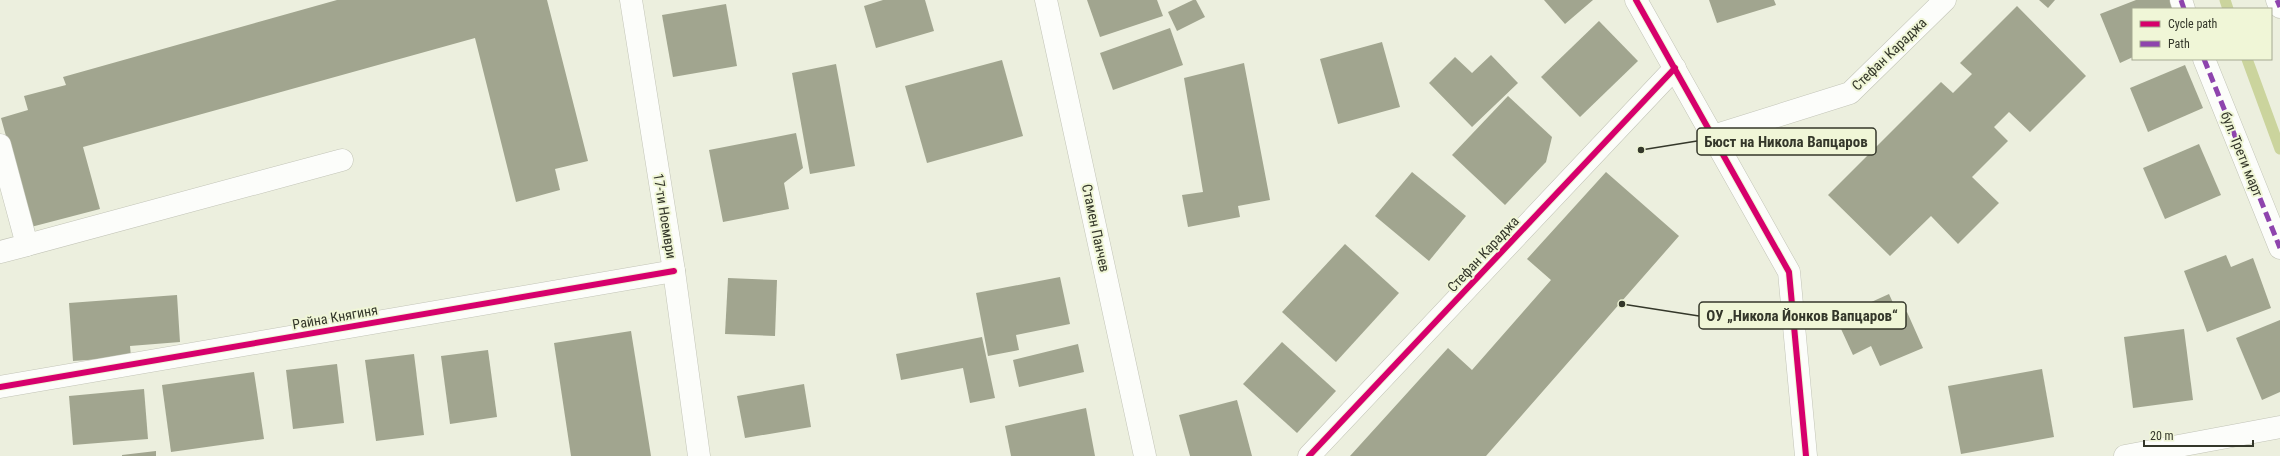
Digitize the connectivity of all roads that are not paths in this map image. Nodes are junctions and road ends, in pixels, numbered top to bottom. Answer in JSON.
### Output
{"nodes":[{"id":1,"x":631,"y":0,"type":"edge"},
{"id":2,"x":1046,"y":0,"type":"edge"},
{"id":3,"x":1636,"y":0,"type":"edge"},
{"id":4,"x":1945,"y":0,"type":"edge"},
{"id":5,"x":2277,"y":0,"type":"edge"},
{"id":6,"x":2280,"y":7,"type":"edge"},
{"id":7,"x":2204,"y":60,"type":"edge"},
{"id":8,"x":1674,"y":68,"type":"junction"},
{"id":9,"x":1713,"y":136,"type":"junction"},
{"id":10,"x":0,"y":144,"type":"edge"},
{"id":11,"x":342,"y":160,"type":"dead end"},
{"id":12,"x":26,"y":245,"type":"junction"},
{"id":13,"x":2280,"y":248,"type":"edge"},
{"id":14,"x":0,"y":252,"type":"edge"},
{"id":15,"x":674,"y":271,"type":"junction"},
{"id":16,"x":0,"y":387,"type":"edge"},
{"id":17,"x":2280,"y":427,"type":"edge"},
{"id":18,"x":699,"y":456,"type":"edge"},
{"id":19,"x":1145,"y":456,"type":"edge"},
{"id":20,"x":1309,"y":456,"type":"edge"},
{"id":21,"x":1806,"y":456,"type":"edge"},
{"id":22,"x":2125,"y":456,"type":"edge"}],
"edges":[{"from":1,"to":15,"type":"street","name":"17-ти Ноември"},
{"from":2,"to":19,"type":"street","name":"Стамен Панчев"},
{"from":3,"to":8,"type":"street"},
{"from":4,"to":9,"type":"street","name":"Стефан Караджа"},
{"from":5,"to":6,"type":"street"},
{"from":7,"to":13,"type":"street","name":"бул. Трети март"},
{"from":8,"to":9,"type":"street"},
{"from":8,"to":20,"type":"street","name":"Стефан Караджа"},
{"from":9,"to":21,"type":"street"},
{"from":10,"to":12,"type":"street"},
{"from":11,"to":12,"type":"street"},
{"from":12,"to":14,"type":"street"},
{"from":15,"to":16,"type":"street","name":"Райна Княгиня"},
{"from":15,"to":18,"type":"street","name":"17-ти Ноември"},
{"from":17,"to":22,"type":"street"}]}
